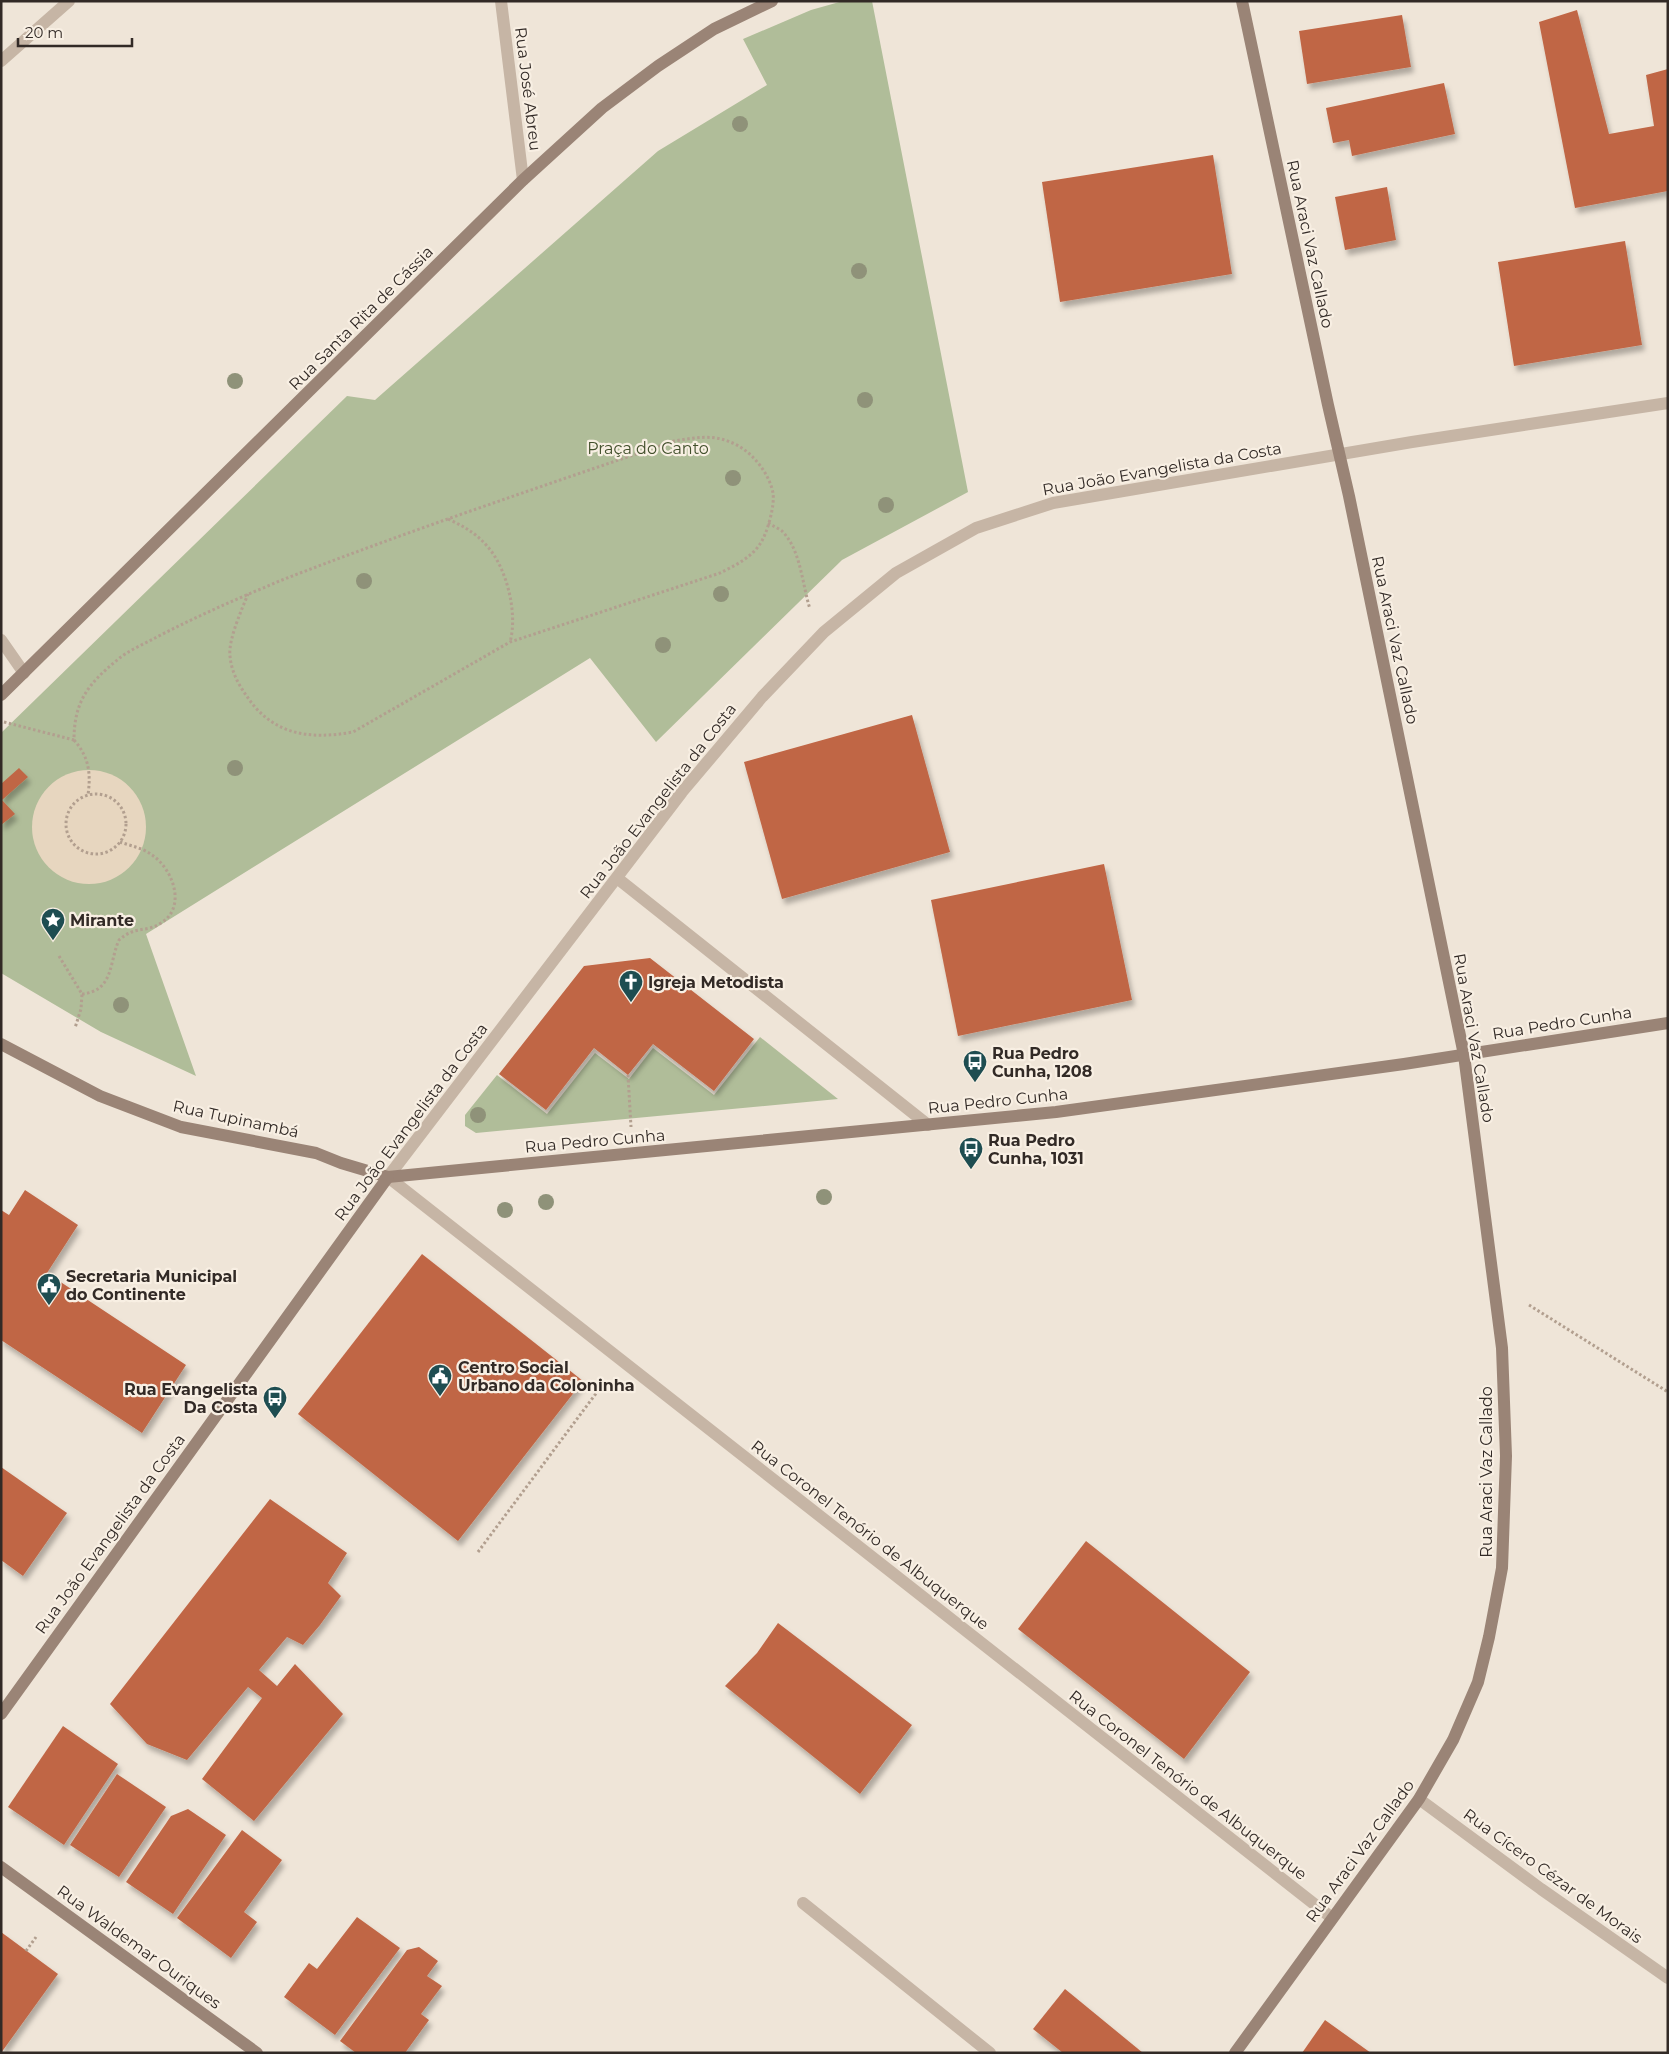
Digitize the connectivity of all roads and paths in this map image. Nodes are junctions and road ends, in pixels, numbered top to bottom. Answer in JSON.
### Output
{"nodes":[{"id":1,"x":69,"y":1,"type":"edge"},
{"id":2,"x":501,"y":1,"type":"edge"},
{"id":3,"x":772,"y":1,"type":"edge"},
{"id":4,"x":1242,"y":1,"type":"edge"},
{"id":5,"x":1,"y":61,"type":"edge"},
{"id":6,"x":524,"y":180,"type":"junction"},
{"id":7,"x":1668,"y":403,"type":"edge"},
{"id":8,"x":1339,"y":454,"type":"junction"},
{"id":9,"x":448,"y":519,"type":"junction"},
{"id":10,"x":768,"y":523,"type":"junction"},
{"id":11,"x":248,"y":594,"type":"junction"},
{"id":12,"x":813,"y":616,"type":"dead end"},
{"id":13,"x":1,"y":640,"type":"edge"},
{"id":14,"x":510,"y":642,"type":"junction"},
{"id":15,"x":24,"y":673,"type":"junction"},
{"id":16,"x":1,"y":696,"type":"edge"},
{"id":17,"x":1,"y":721,"type":"edge"},
{"id":18,"x":74,"y":740,"type":"junction"},
{"id":19,"x":88,"y":795,"type":"junction"},
{"id":20,"x":120,"y":842,"type":"junction"},
{"id":21,"x":617,"y":878,"type":"junction"},
{"id":22,"x":59,"y":956,"type":"dead end"},
{"id":23,"x":82,"y":994,"type":"junction"},
{"id":24,"x":1668,"y":1023,"type":"edge"},
{"id":25,"x":75,"y":1028,"type":"dead end"},
{"id":26,"x":1,"y":1044,"type":"edge"},
{"id":27,"x":1464,"y":1055,"type":"junction"},
{"id":28,"x":628,"y":1075,"type":"dead end"},
{"id":29,"x":928,"y":1125,"type":"junction"},
{"id":30,"x":631,"y":1135,"type":"dead end"},
{"id":31,"x":388,"y":1177,"type":"junction"},
{"id":32,"x":1529,"y":1305,"type":"dead end"},
{"id":33,"x":606,"y":1379,"type":"dead end"},
{"id":34,"x":1668,"y":1392,"type":"edge"},
{"id":35,"x":478,"y":1552,"type":"dead end"},
{"id":36,"x":1,"y":1714,"type":"edge"},
{"id":37,"x":1419,"y":1799,"type":"junction"},
{"id":38,"x":1,"y":1867,"type":"edge"},
{"id":39,"x":803,"y":1903,"type":"dead end"},
{"id":40,"x":1332,"y":1918,"type":"junction"},
{"id":41,"x":36,"y":1937,"type":"dead end"},
{"id":42,"x":26,"y":1951,"type":"dead end"},
{"id":43,"x":1668,"y":1978,"type":"edge"},
{"id":44,"x":257,"y":2053,"type":"edge"},
{"id":45,"x":990,"y":2053,"type":"edge"},
{"id":46,"x":1234,"y":2053,"type":"edge"}],
"edges":[{"from":1,"to":5,"type":"street"},
{"from":2,"to":6,"type":"street","name":"Rua José Abreu"},
{"from":3,"to":6,"type":"street","name":"Rua Santa Rita de Cássia"},
{"from":4,"to":8,"type":"street","name":"Rua Araci Vaz Callado"},
{"from":6,"to":15,"type":"street","name":"Rua Santa Rita de Cássia"},
{"from":7,"to":8,"type":"street","name":"Rua João Evangelista da Costa"},
{"from":8,"to":21,"type":"street","name":"Rua João Evangelista da Costa"},
{"from":8,"to":27,"type":"street","name":"Rua Araci Vaz Callado"},
{"from":9,"to":10,"type":"path"},
{"from":9,"to":11,"type":"path"},
{"from":9,"to":14,"type":"path"},
{"from":10,"to":12,"type":"path"},
{"from":10,"to":14,"type":"path"},
{"from":11,"to":14,"type":"path"},
{"from":11,"to":18,"type":"path"},
{"from":13,"to":15,"type":"street"},
{"from":15,"to":16,"type":"street","name":"Rua Santa Rita de Cássia"},
{"from":17,"to":18,"type":"path"},
{"from":18,"to":19,"type":"path"},
{"from":19,"to":20,"type":"path"},
{"from":19,"to":20,"type":"path"},
{"from":20,"to":23,"type":"path"},
{"from":21,"to":29,"type":"street"},
{"from":21,"to":31,"type":"street","name":"Rua João Evangelista da Costa"},
{"from":22,"to":23,"type":"path"},
{"from":23,"to":25,"type":"path"},
{"from":24,"to":27,"type":"street","name":"Rua Pedro Cunha"},
{"from":26,"to":31,"type":"street","name":"Rua Tupinambá"},
{"from":27,"to":29,"type":"street","name":"Rua Pedro Cunha"},
{"from":27,"to":37,"type":"street","name":"Rua Araci Vaz Callado"},
{"from":28,"to":30,"type":"path"},
{"from":29,"to":31,"type":"street","name":"Rua Pedro Cunha"},
{"from":31,"to":36,"type":"street","name":"Rua João Evangelista da Costa"},
{"from":31,"to":40,"type":"street","name":"Rua Coronel Tenório de Albuquerque"},
{"from":32,"to":34,"type":"path"},
{"from":33,"to":35,"type":"path"},
{"from":37,"to":40,"type":"street","name":"Rua Araci Vaz Callado"},
{"from":37,"to":43,"type":"street","name":"Rua Cícero Cézar de Morais"},
{"from":38,"to":44,"type":"street","name":"Rua Waldemar Ouriques"},
{"from":39,"to":45,"type":"street"},
{"from":40,"to":46,"type":"street","name":"Rua Araci Vaz Callado"},
{"from":41,"to":42,"type":"path"}]}
